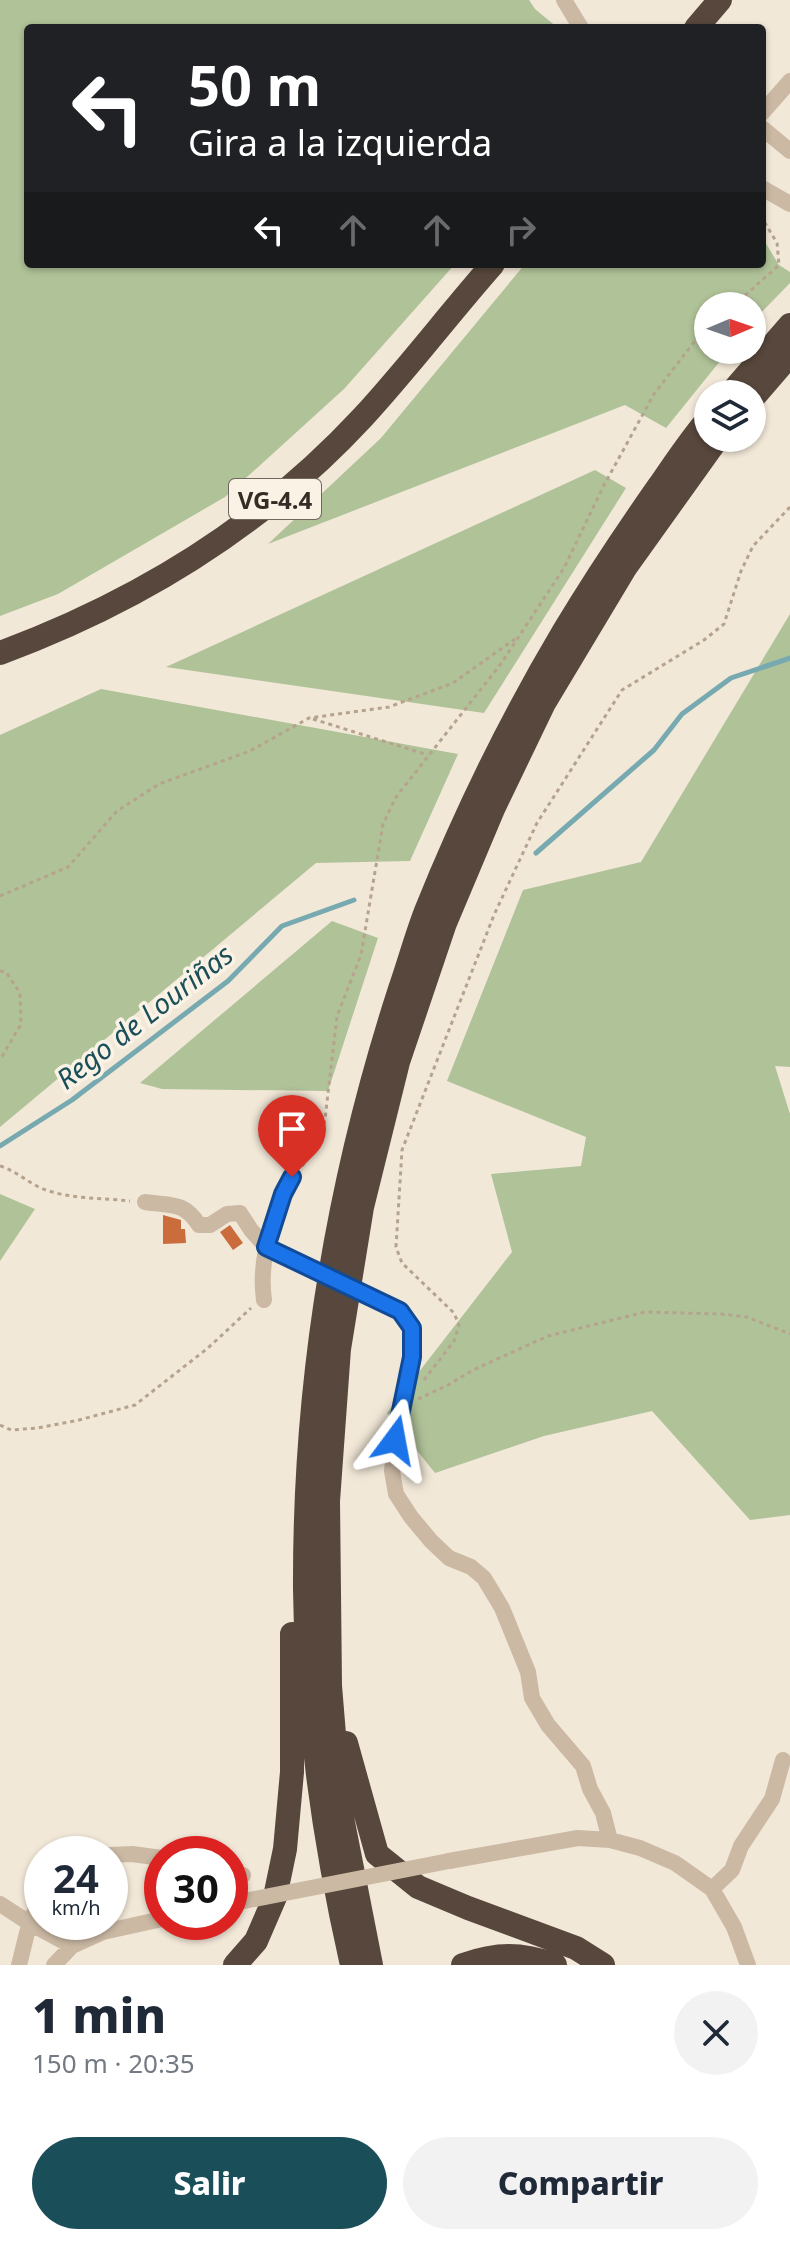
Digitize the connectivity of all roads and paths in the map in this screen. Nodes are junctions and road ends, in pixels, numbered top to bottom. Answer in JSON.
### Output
{"nodes":[{"id":1,"x":564,"y":0,"type":"edge"},
{"id":2,"x":720,"y":0,"type":"edge"},
{"id":3,"x":579,"y":24,"type":"edge"},
{"id":4,"x":699,"y":24,"type":"edge"},
{"id":5,"x":790,"y":81,"type":"edge"},
{"id":6,"x":766,"y":108,"type":"edge"},
{"id":7,"x":766,"y":131,"type":"edge"},
{"id":8,"x":790,"y":151,"type":"edge"},
{"id":9,"x":766,"y":190,"type":"edge"},
{"id":10,"x":790,"y":204,"type":"edge"},
{"id":11,"x":766,"y":225,"type":"edge"},
{"id":12,"x":490,"y":268,"type":"edge"},
{"id":13,"x":749,"y":292,"type":"edge"},
{"id":14,"x":790,"y":325,"type":"edge"},
{"id":15,"x":694,"y":342,"type":"edge"},
{"id":16,"x":790,"y":355,"type":"edge"},
{"id":17,"x":742,"y":380,"type":"edge"},
{"id":18,"x":766,"y":383,"type":"edge"},
{"id":19,"x":694,"y":439,"type":"edge"},
{"id":20,"x":708,"y":452,"type":"edge"},
{"id":21,"x":790,"y":507,"type":"edge"},
{"id":22,"x":518,"y":637,"type":"junction"},
{"id":23,"x":0,"y":653,"type":"edge"},
{"id":24,"x":309,"y":718,"type":"junction"},
{"id":25,"x":429,"y":755,"type":"junction"},
{"id":26,"x":0,"y":896,"type":"edge"},
{"id":27,"x":0,"y":971,"type":"edge"},
{"id":28,"x":0,"y":1060,"type":"edge"},
{"id":29,"x":0,"y":1166,"type":"edge"},
{"id":30,"x":292,"y":1177,"type":"joint"},
{"id":31,"x":145,"y":1202,"type":"joint"},
{"id":32,"x":266,"y":1247,"type":"junction"},
{"id":33,"x":264,"y":1300,"type":"joint"},
{"id":34,"x":790,"y":1334,"type":"edge"},
{"id":35,"x":0,"y":1425,"type":"edge"},
{"id":36,"x":308,"y":1489,"type":"junction"},
{"id":37,"x":330,"y":1686,"type":"junction"},
{"id":38,"x":783,"y":1760,"type":"dead end"},
{"id":39,"x":610,"y":1840,"type":"junction"},
{"id":40,"x":712,"y":1889,"type":"junction"},
{"id":41,"x":248,"y":1901,"type":"edge"},
{"id":42,"x":0,"y":1904,"type":"edge"},
{"id":43,"x":24,"y":1919,"type":"edge"},
{"id":44,"x":144,"y":1923,"type":"edge"},
{"id":45,"x":26,"y":1940,"type":"edge"},
{"id":46,"x":61,"y":1940,"type":"edge"},
{"id":47,"x":72,"y":1946,"type":"junction"},
{"id":48,"x":19,"y":1965,"type":"edge"},
{"id":49,"x":54,"y":1965,"type":"edge"},
{"id":50,"x":235,"y":1965,"type":"edge"},
{"id":51,"x":352,"y":1965,"type":"edge"},
{"id":52,"x":371,"y":1965,"type":"edge"},
{"id":53,"x":463,"y":1965,"type":"edge"},
{"id":54,"x":555,"y":1965,"type":"edge"},
{"id":55,"x":603,"y":1965,"type":"edge"},
{"id":56,"x":748,"y":1965,"type":"edge"}],
"edges":[{"from":1,"to":3,"type":"street"},
{"from":2,"to":4,"type":"highway"},
{"from":5,"to":6,"type":"street"},
{"from":7,"to":8,"type":"street"},
{"from":9,"to":10,"type":"street"},
{"from":11,"to":13,"type":"path"},
{"from":12,"to":23,"type":"highway","number":"VG-4.4"},
{"from":14,"to":17,"type":"highway"},
{"from":15,"to":22,"type":"path"},
{"from":16,"to":18,"type":"highway"},
{"from":19,"to":36,"type":"highway"},
{"from":20,"to":37,"type":"highway"},
{"from":21,"to":34,"type":"path"},
{"from":22,"to":24,"type":"path"},
{"from":22,"to":25,"type":"path"},
{"from":24,"to":25,"type":"path"},
{"from":24,"to":26,"type":"path"},
{"from":25,"to":30,"type":"path"},
{"from":27,"to":28,"type":"path"},
{"from":29,"to":31,"type":"path"},
{"from":30,"to":32,"type":"street"},
{"from":31,"to":32,"type":"street"},
{"from":32,"to":33,"type":"street"},
{"from":32,"to":39,"type":"street","bridge":true},
{"from":33,"to":35,"type":"path"},
{"from":36,"to":50,"type":"highway"},
{"from":36,"to":51,"type":"highway"},
{"from":37,"to":52,"type":"highway"},
{"from":37,"to":55,"type":"highway"},
{"from":38,"to":40,"type":"street"},
{"from":39,"to":40,"type":"street"},
{"from":39,"to":41,"type":"street","bridge":true},
{"from":40,"to":56,"type":"street"},
{"from":42,"to":43,"type":"street"},
{"from":44,"to":47,"type":"street"},
{"from":45,"to":48,"type":"street"},
{"from":46,"to":47,"type":"street"},
{"from":47,"to":49,"type":"street"},
{"from":53,"to":54,"type":"highway"}]}
